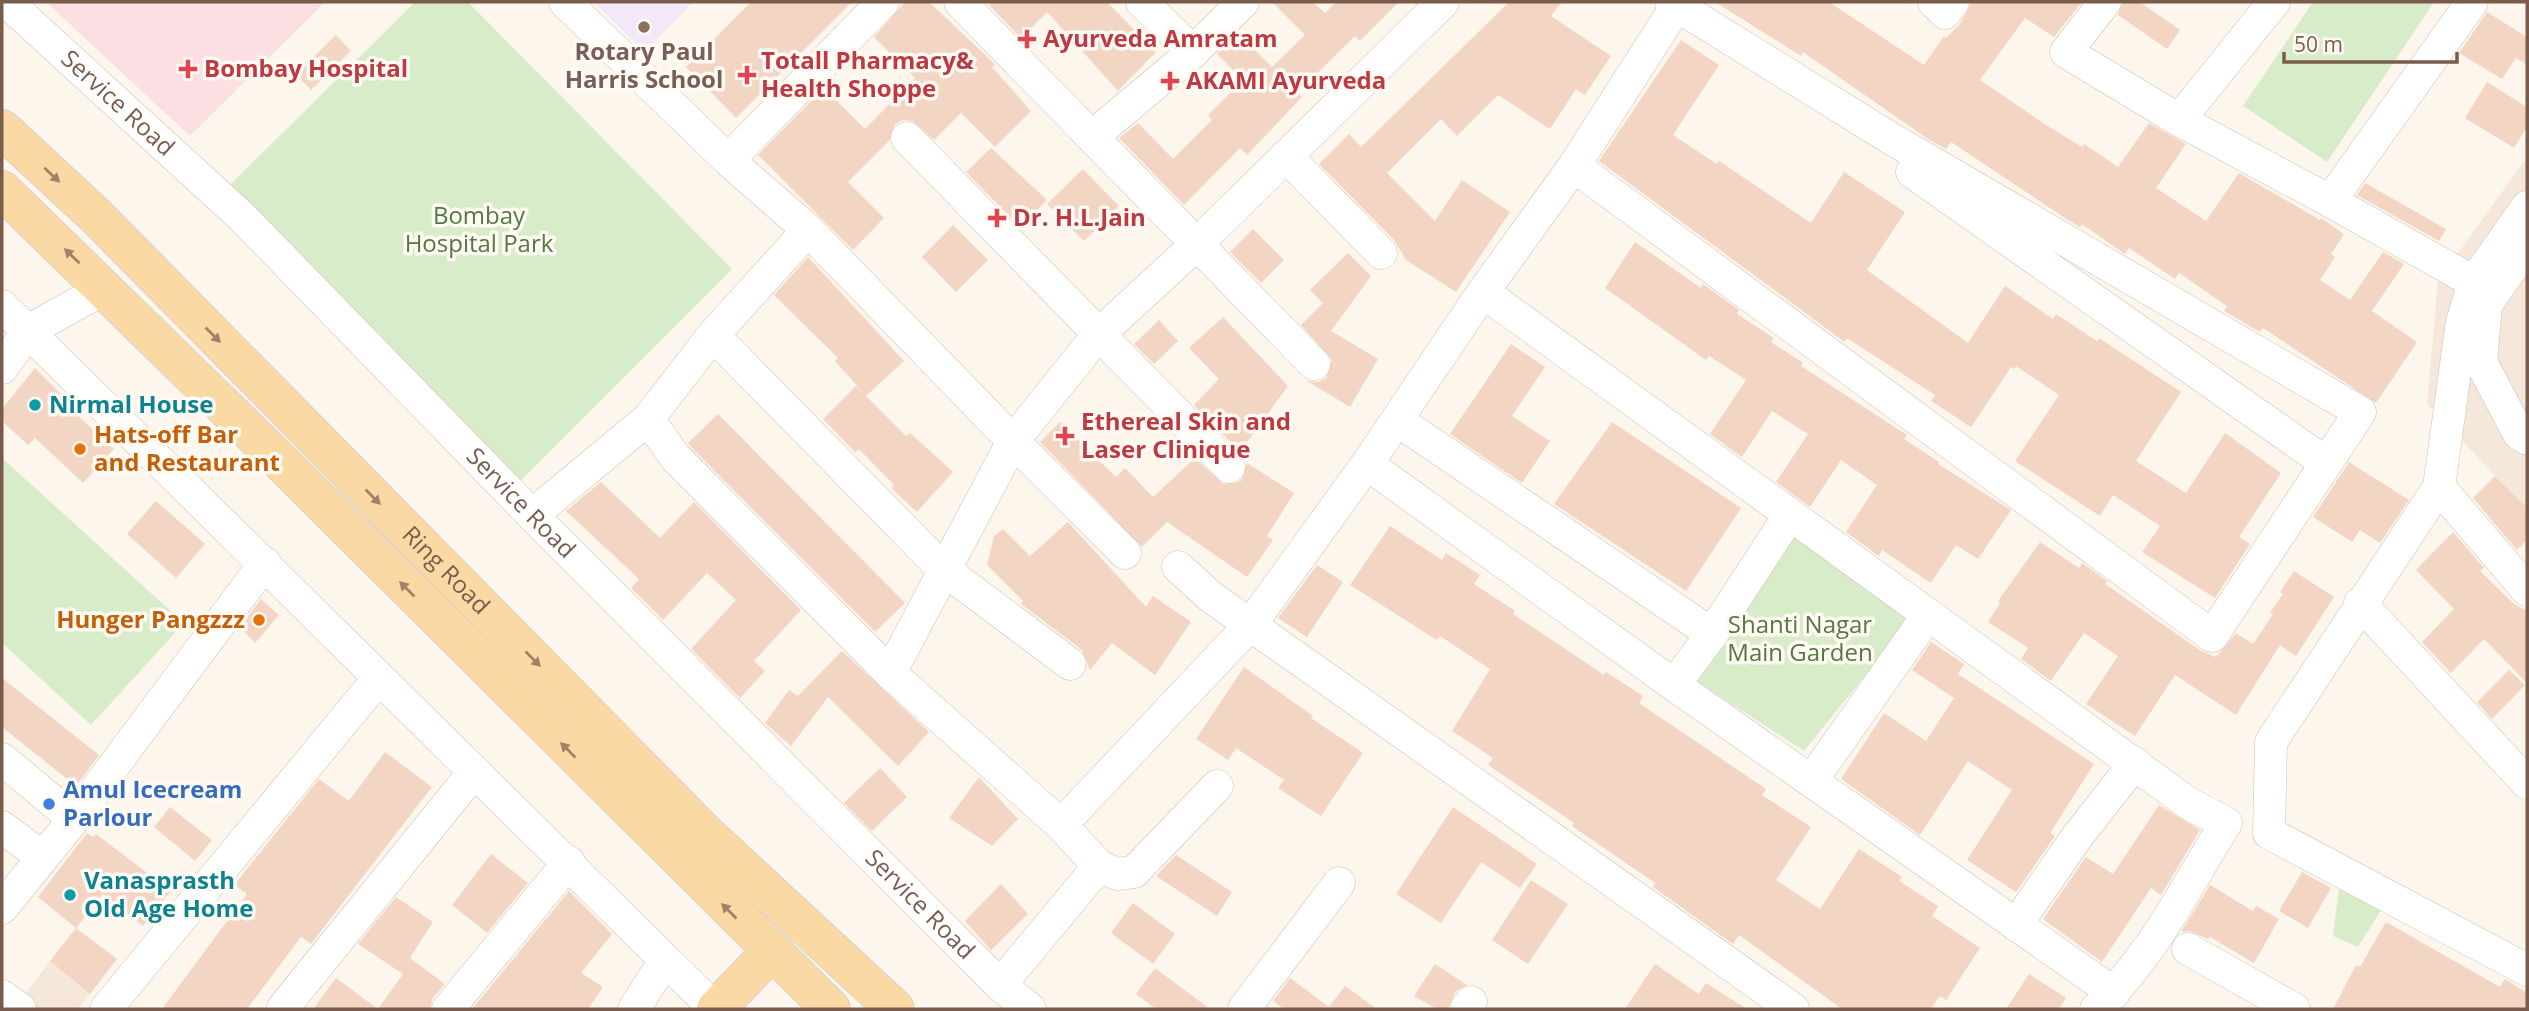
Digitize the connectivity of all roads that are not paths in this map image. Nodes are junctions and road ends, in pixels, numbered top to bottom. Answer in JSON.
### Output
{"nodes":[{"id":1,"x":7,"y":2,"type":"edge"},
{"id":2,"x":565,"y":2,"type":"edge"},
{"id":3,"x":883,"y":2,"type":"edge"},
{"id":4,"x":960,"y":2,"type":"edge"},
{"id":5,"x":1142,"y":2,"type":"edge"},
{"id":6,"x":1243,"y":2,"type":"edge"},
{"id":7,"x":1444,"y":2,"type":"edge"},
{"id":8,"x":1934,"y":2,"type":"edge"},
{"id":9,"x":1953,"y":2,"type":"edge"},
{"id":10,"x":2105,"y":2,"type":"edge"},
{"id":11,"x":2274,"y":2,"type":"edge"},
{"id":12,"x":2472,"y":2,"type":"edge"},
{"id":13,"x":1674,"y":4,"type":"edge"},
{"id":14,"x":1193,"y":52,"type":"junction"},
{"id":15,"x":2179,"y":120,"type":"junction"},
{"id":16,"x":2,"y":129,"type":"edge"},
{"id":17,"x":1093,"y":136,"type":"junction"},
{"id":18,"x":907,"y":138,"type":"dead end"},
{"id":19,"x":1890,"y":138,"type":"junction"},
{"id":20,"x":1286,"y":156,"type":"junction"},
{"id":21,"x":728,"y":160,"type":"junction"},
{"id":22,"x":1574,"y":166,"type":"junction"},
{"id":23,"x":2,"y":190,"type":"edge"},
{"id":24,"x":2330,"y":201,"type":"junction"},
{"id":25,"x":2527,"y":207,"type":"edge"},
{"id":26,"x":807,"y":230,"type":"junction"},
{"id":27,"x":1196,"y":244,"type":"junction"},
{"id":28,"x":2527,"y":245,"type":"edge"},
{"id":29,"x":1381,"y":253,"type":"dead end"},
{"id":30,"x":2517,"y":277,"type":"edge"},
{"id":31,"x":2065,"y":280,"type":"junction"},
{"id":32,"x":2133,"y":280,"type":"junction"},
{"id":33,"x":2474,"y":282,"type":"junction"},
{"id":34,"x":105,"y":288,"type":"junction"},
{"id":35,"x":1483,"y":292,"type":"junction"},
{"id":36,"x":2,"y":306,"type":"edge"},
{"id":37,"x":2473,"y":326,"type":"junction"},
{"id":38,"x":28,"y":331,"type":"junction"},
{"id":39,"x":713,"y":335,"type":"junction"},
{"id":40,"x":1098,"y":335,"type":"junction"},
{"id":41,"x":1314,"y":364,"type":"dead end"},
{"id":42,"x":2,"y":368,"type":"edge"},
{"id":43,"x":648,"y":419,"type":"junction"},
{"id":44,"x":1397,"y":419,"type":"junction"},
{"id":45,"x":2524,"y":434,"type":"edge"},
{"id":46,"x":1013,"y":441,"type":"junction"},
{"id":47,"x":2326,"y":463,"type":"junction"},
{"id":48,"x":1367,"y":464,"type":"junction"},
{"id":49,"x":1229,"y":467,"type":"dead end"},
{"id":50,"x":2439,"y":487,"type":"junction"},
{"id":51,"x":532,"y":515,"type":"junction"},
{"id":52,"x":1789,"y":516,"type":"junction"},
{"id":53,"x":1125,"y":553,"type":"dead end"},
{"id":54,"x":265,"y":564,"type":"junction"},
{"id":55,"x":1178,"y":567,"type":"dead end"},
{"id":56,"x":943,"y":569,"type":"junction"},
{"id":57,"x":2527,"y":590,"type":"edge"},
{"id":58,"x":2360,"y":603,"type":"junction"},
{"id":59,"x":1928,"y":615,"type":"junction"},
{"id":60,"x":1251,"y":624,"type":"junction"},
{"id":61,"x":1712,"y":634,"type":"junction"},
{"id":62,"x":1070,"y":664,"type":"dead end"},
{"id":63,"x":890,"y":673,"type":"junction"},
{"id":64,"x":379,"y":678,"type":"junction"},
{"id":65,"x":1674,"y":685,"type":"junction"},
{"id":66,"x":2,"y":759,"type":"edge"},
{"id":67,"x":2135,"y":762,"type":"junction"},
{"id":68,"x":474,"y":772,"type":"junction"},
{"id":69,"x":1812,"y":780,"type":"junction"},
{"id":70,"x":2527,"y":783,"type":"edge"},
{"id":71,"x":1217,"y":786,"type":"dead end"},
{"id":72,"x":74,"y":819,"type":"junction"},
{"id":73,"x":1061,"y":825,"type":"junction"},
{"id":74,"x":2,"y":827,"type":"edge"},
{"id":75,"x":42,"y":857,"type":"junction"},
{"id":76,"x":569,"y":862,"type":"junction"},
{"id":77,"x":1099,"y":866,"type":"junction"},
{"id":78,"x":1339,"y":883,"type":"dead end"},
{"id":79,"x":2,"y":908,"type":"edge"},
{"id":80,"x":2016,"y":925,"type":"junction"},
{"id":81,"x":2188,"y":948,"type":"dead end"},
{"id":82,"x":770,"y":953,"type":"junction"},
{"id":83,"x":665,"y":960,"type":"junction"},
{"id":84,"x":2527,"y":970,"type":"edge"},
{"id":85,"x":1000,"y":985,"type":"junction"},
{"id":86,"x":2,"y":996,"type":"edge"},
{"id":87,"x":2105,"y":1001,"type":"edge"},
{"id":88,"x":283,"y":1008,"type":"edge"},
{"id":89,"x":20,"y":1009,"type":"edge"},
{"id":90,"x":106,"y":1009,"type":"edge"},
{"id":91,"x":448,"y":1009,"type":"edge"},
{"id":92,"x":634,"y":1009,"type":"edge"},
{"id":93,"x":715,"y":1009,"type":"edge"},
{"id":94,"x":831,"y":1009,"type":"edge"},
{"id":95,"x":895,"y":1009,"type":"edge"},
{"id":96,"x":1030,"y":1009,"type":"edge"},
{"id":97,"x":1244,"y":1009,"type":"edge"},
{"id":98,"x":1793,"y":1009,"type":"edge"},
{"id":99,"x":2294,"y":1009,"type":"edge"}],
"edges":[{"from":1,"to":51,"type":"street","name":"Service Road"},
{"from":2,"to":21,"type":"street"},
{"from":3,"to":21,"type":"street"},
{"from":4,"to":17,"type":"street"},
{"from":5,"to":14,"type":"street"},
{"from":6,"to":14,"type":"street"},
{"from":7,"to":20,"type":"street"},
{"from":8,"to":9,"type":"street"},
{"from":10,"to":15,"type":"street"},
{"from":11,"to":15,"type":"street"},
{"from":12,"to":24,"type":"street"},
{"from":13,"to":19,"type":"street"},
{"from":13,"to":22,"type":"street"},
{"from":14,"to":17,"type":"street"},
{"from":15,"to":24,"type":"street"},
{"from":16,"to":95,"type":"main road","name":"Ring Road","one_way":true},
{"from":17,"to":27,"type":"street"},
{"from":18,"to":40,"type":"street"},
{"from":19,"to":31,"type":"street"},
{"from":19,"to":32,"type":"street"},
{"from":20,"to":27,"type":"street"},
{"from":20,"to":29,"type":"street"},
{"from":21,"to":26,"type":"street"},
{"from":22,"to":35,"type":"street"},
{"from":22,"to":47,"type":"street"},
{"from":34,"to":23,"type":"main road","name":"Ring Road","one_way":true},
{"from":24,"to":33,"type":"street"},
{"from":25,"to":33,"type":"street"},
{"from":26,"to":39,"type":"street"},
{"from":26,"to":46,"type":"street"},
{"from":27,"to":40,"type":"street"},
{"from":27,"to":41,"type":"street"},
{"from":28,"to":30,"type":"street"},
{"from":30,"to":37,"type":"street"},
{"from":31,"to":32,"type":"street"},
{"from":31,"to":47,"type":"street"},
{"from":32,"to":47,"type":"street"},
{"from":33,"to":37,"type":"street"},
{"from":34,"to":38,"type":"street"},
{"from":82,"to":34,"type":"main road","name":"Ring Road","one_way":true},
{"from":35,"to":44,"type":"street"},
{"from":35,"to":52,"type":"street"},
{"from":36,"to":38,"type":"street"},
{"from":37,"to":45,"type":"street"},
{"from":37,"to":50,"type":"street"},
{"from":38,"to":42,"type":"street"},
{"from":38,"to":54,"type":"street"},
{"from":39,"to":43,"type":"street"},
{"from":39,"to":56,"type":"street"},
{"from":40,"to":46,"type":"street"},
{"from":40,"to":49,"type":"street"},
{"from":43,"to":51,"type":"street"},
{"from":43,"to":63,"type":"street"},
{"from":44,"to":48,"type":"street"},
{"from":44,"to":61,"type":"street"},
{"from":46,"to":53,"type":"street"},
{"from":46,"to":56,"type":"street"},
{"from":48,"to":60,"type":"street"},
{"from":48,"to":65,"type":"street"},
{"from":50,"to":57,"type":"street"},
{"from":50,"to":58,"type":"street"},
{"from":51,"to":85,"type":"street","name":"Service Road"},
{"from":52,"to":59,"type":"street"},
{"from":52,"to":61,"type":"street"},
{"from":54,"to":64,"type":"street"},
{"from":54,"to":72,"type":"street"},
{"from":55,"to":60,"type":"street"},
{"from":56,"to":62,"type":"street"},
{"from":56,"to":63,"type":"street"},
{"from":58,"to":70,"type":"street"},
{"from":58,"to":84,"type":"street"},
{"from":59,"to":67,"type":"street"},
{"from":59,"to":69,"type":"street"},
{"from":60,"to":73,"type":"street"},
{"from":60,"to":98,"type":"street"},
{"from":61,"to":65,"type":"street"},
{"from":63,"to":73,"type":"street"},
{"from":64,"to":68,"type":"street"},
{"from":64,"to":90,"type":"street"},
{"from":65,"to":69,"type":"street"},
{"from":66,"to":72,"type":"street"},
{"from":67,"to":80,"type":"street"},
{"from":67,"to":87,"type":"street"},
{"from":68,"to":76,"type":"street"},
{"from":68,"to":88,"type":"street"},
{"from":69,"to":80,"type":"street"},
{"from":71,"to":77,"type":"street"},
{"from":72,"to":75,"type":"street"},
{"from":73,"to":77,"type":"street"},
{"from":74,"to":75,"type":"street"},
{"from":75,"to":79,"type":"street"},
{"from":76,"to":83,"type":"street"},
{"from":76,"to":91,"type":"street"},
{"from":77,"to":85,"type":"street"},
{"from":78,"to":97,"type":"street"},
{"from":80,"to":87,"type":"street"},
{"from":81,"to":99,"type":"street"},
{"from":82,"to":93,"type":"main road"},
{"from":82,"to":94,"type":"main road","name":"Ring Road"},
{"from":83,"to":92,"type":"street"},
{"from":83,"to":93,"type":"street"},
{"from":85,"to":96,"type":"street","name":"Service Road"},
{"from":86,"to":89,"type":"street"}]}
